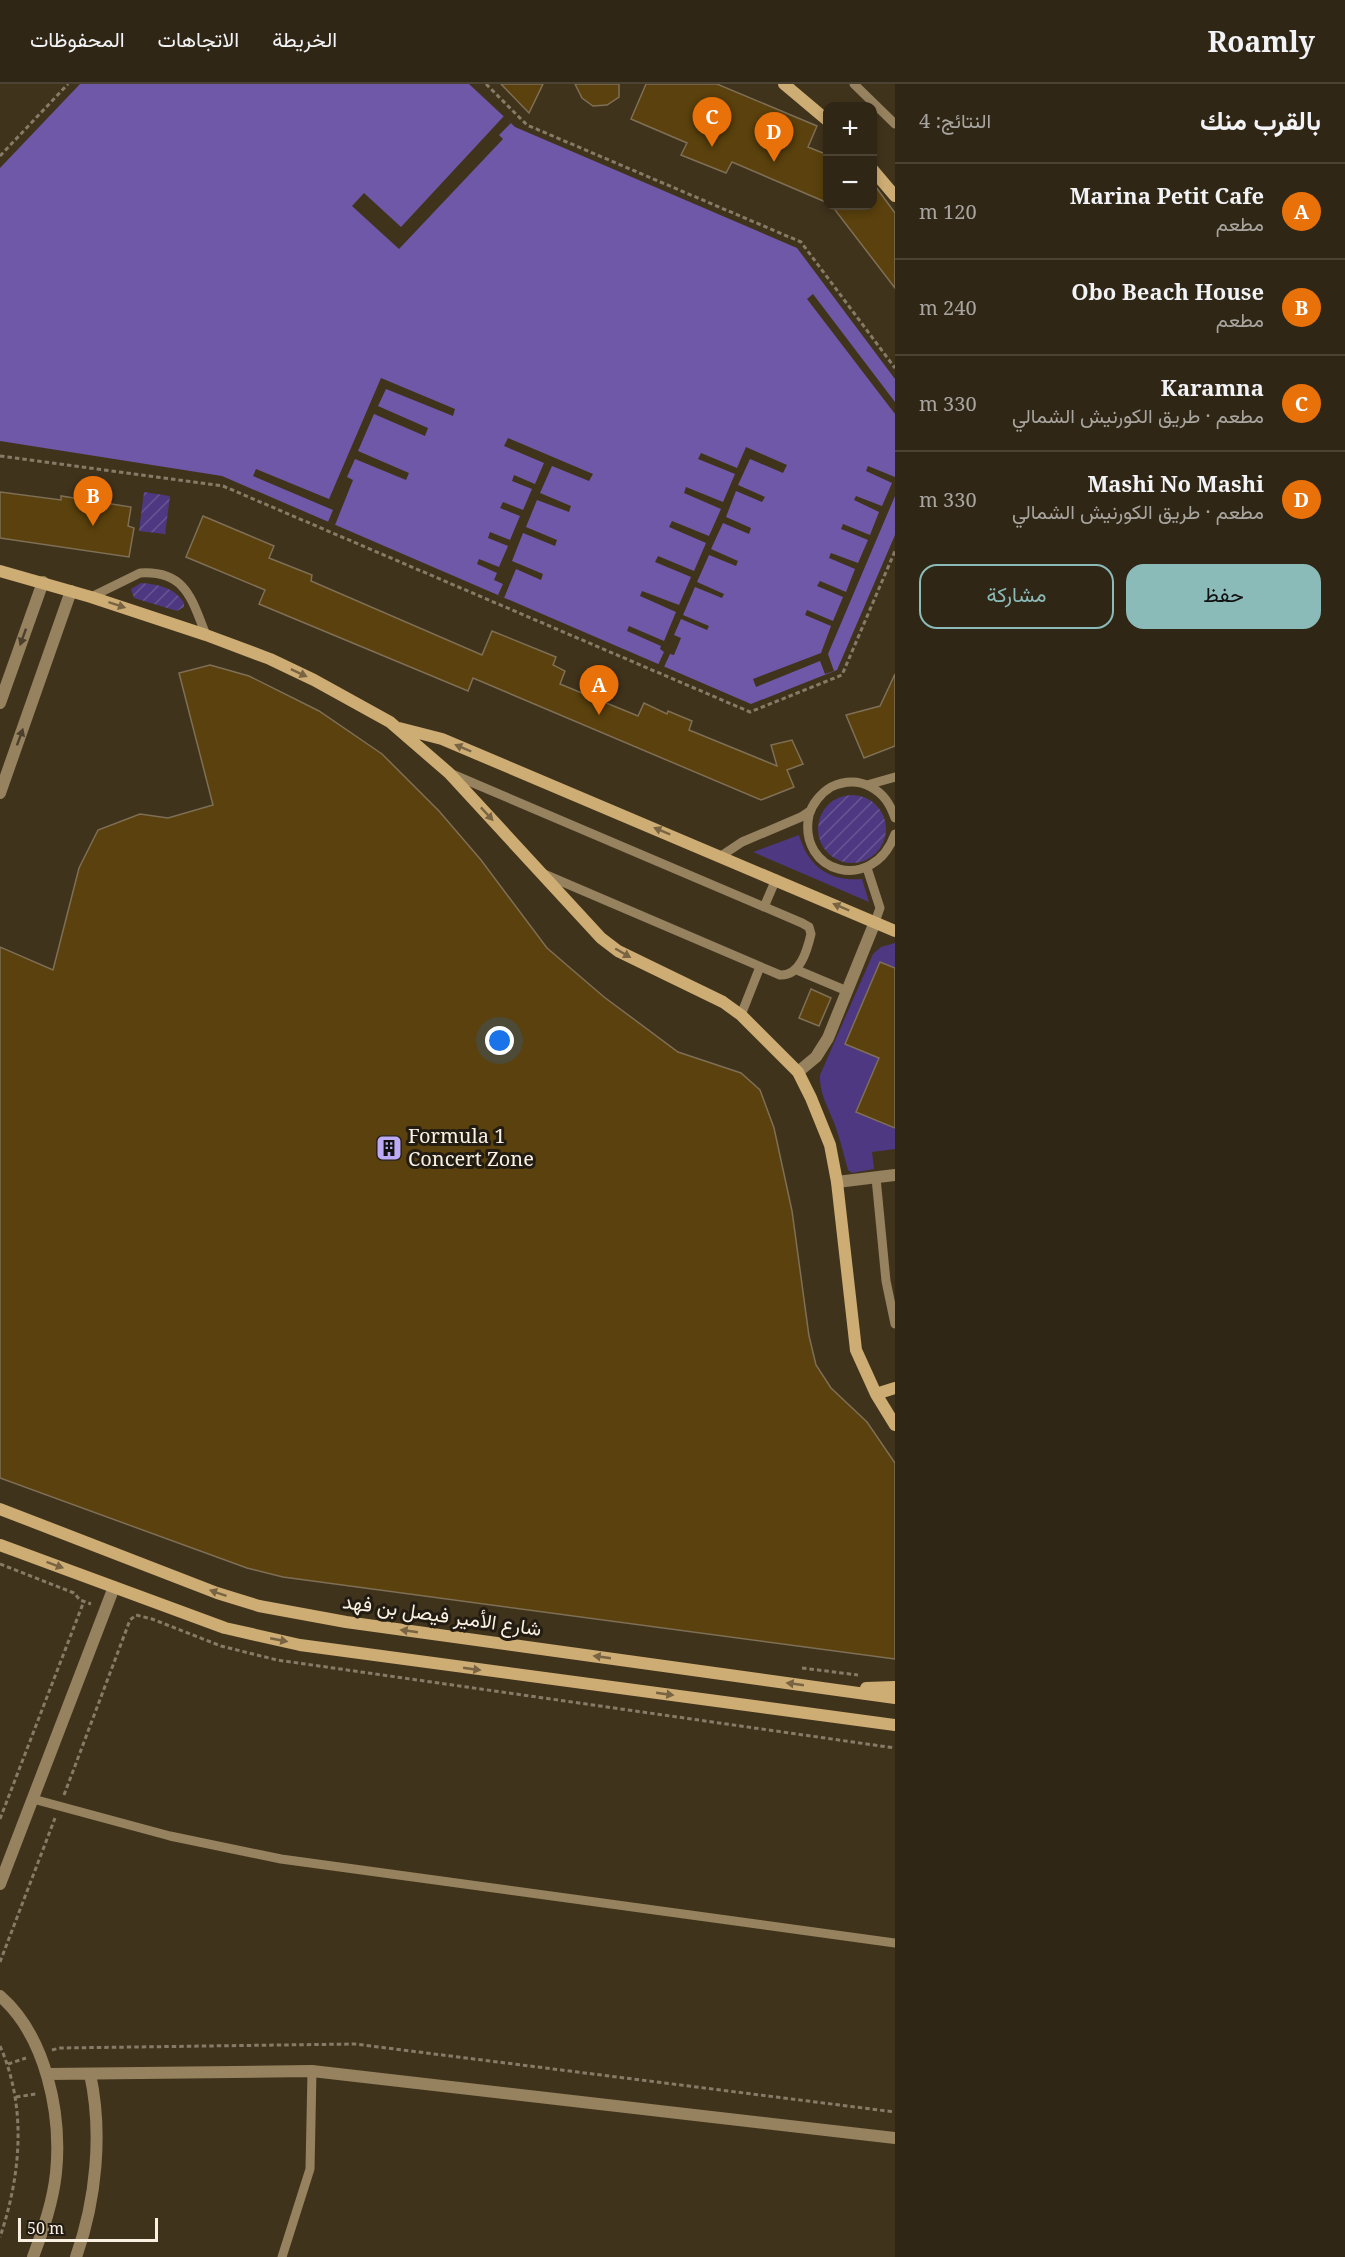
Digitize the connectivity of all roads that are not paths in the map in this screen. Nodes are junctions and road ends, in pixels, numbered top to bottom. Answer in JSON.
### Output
{"nodes":[{"id":1,"x":784,"y":84,"type":"edge"},
{"id":2,"x":854,"y":84,"type":"edge"},
{"id":3,"x":823,"y":117,"type":"edge"},
{"id":4,"x":895,"y":124,"type":"edge"},
{"id":5,"x":877,"y":173,"type":"edge"},
{"id":6,"x":895,"y":196,"type":"edge"},
{"id":7,"x":0,"y":571,"type":"edge"},
{"id":8,"x":43,"y":582,"type":"junction"},
{"id":9,"x":71,"y":591,"type":"junction"},
{"id":10,"x":91,"y":597,"type":"junction"},
{"id":11,"x":206,"y":635,"type":"junction"},
{"id":12,"x":0,"y":703,"type":"edge"},
{"id":13,"x":395,"y":726,"type":"junction"},
{"id":14,"x":449,"y":773,"type":"junction"},
{"id":15,"x":895,"y":777,"type":"edge"},
{"id":16,"x":867,"y":785,"type":"junction"},
{"id":17,"x":0,"y":792,"type":"edge"},
{"id":18,"x":810,"y":811,"type":"junction"},
{"id":19,"x":895,"y":818,"type":"edge"},
{"id":20,"x":895,"y":834,"type":"edge"},
{"id":21,"x":721,"y":856,"type":"junction"},
{"id":22,"x":867,"y":868,"type":"junction"},
{"id":23,"x":541,"y":873,"type":"junction"},
{"id":24,"x":776,"y":879,"type":"junction"},
{"id":25,"x":764,"y":907,"type":"junction"},
{"id":26,"x":875,"y":922,"type":"junction"},
{"id":27,"x":895,"y":931,"type":"edge"},
{"id":28,"x":760,"y":967,"type":"junction"},
{"id":29,"x":797,"y":969,"type":"junction"},
{"id":30,"x":847,"y":991,"type":"junction"},
{"id":31,"x":741,"y":1015,"type":"junction"},
{"id":32,"x":798,"y":1072,"type":"junction"},
{"id":33,"x":895,"y":1175,"type":"edge"},
{"id":34,"x":876,"y":1178,"type":"junction"},
{"id":35,"x":837,"y":1182,"type":"junction"},
{"id":36,"x":895,"y":1254,"type":"edge"},
{"id":37,"x":883,"y":1255,"type":"junction"},
{"id":38,"x":895,"y":1324,"type":"edge"},
{"id":39,"x":895,"y":1388,"type":"edge"},
{"id":40,"x":876,"y":1394,"type":"junction"},
{"id":41,"x":895,"y":1425,"type":"edge"},
{"id":42,"x":0,"y":1509,"type":"edge"},
{"id":43,"x":0,"y":1545,"type":"edge"},
{"id":44,"x":114,"y":1587,"type":"junction"},
{"id":45,"x":895,"y":1687,"type":"edge"},
{"id":46,"x":828,"y":1688,"type":"junction"},
{"id":47,"x":895,"y":1698,"type":"edge"},
{"id":48,"x":895,"y":1725,"type":"edge"},
{"id":49,"x":33,"y":1799,"type":"junction"},
{"id":50,"x":0,"y":1884,"type":"edge"},
{"id":51,"x":895,"y":1942,"type":"edge"},
{"id":52,"x":0,"y":1996,"type":"edge"},
{"id":53,"x":312,"y":2071,"type":"junction"},
{"id":54,"x":48,"y":2074,"type":"junction"},
{"id":55,"x":90,"y":2074,"type":"junction"},
{"id":56,"x":895,"y":2138,"type":"edge"},
{"id":57,"x":33,"y":2257,"type":"edge"},
{"id":58,"x":76,"y":2257,"type":"edge"},
{"id":59,"x":282,"y":2257,"type":"edge"}],
"edges":[{"from":1,"to":3,"type":"main road"},
{"from":2,"to":4,"type":"lane"},
{"from":5,"to":6,"type":"main road"},
{"from":7,"to":8,"type":"main road"},
{"from":8,"to":9,"type":"main road"},
{"from":8,"to":12,"type":"street","one_way":true},
{"from":9,"to":10,"type":"main road"},
{"from":17,"to":9,"type":"street","one_way":true},
{"from":10,"to":11,"type":"main road","one_way":true},
{"from":10,"to":11,"type":"lane"},
{"from":11,"to":13,"type":"main road","one_way":true},
{"from":13,"to":14,"type":"main road"},
{"from":21,"to":13,"type":"main road","one_way":true},
{"from":14,"to":23,"type":"main road","one_way":true},
{"from":14,"to":25,"type":"lane"},
{"from":15,"to":16,"type":"lane"},
{"from":16,"to":18,"type":"lane"},
{"from":16,"to":19,"type":"lane"},
{"from":18,"to":21,"type":"lane"},
{"from":18,"to":22,"type":"lane"},
{"from":20,"to":22,"type":"lane"},
{"from":21,"to":24,"type":"main road"},
{"from":22,"to":26,"type":"lane"},
{"from":23,"to":28,"type":"lane"},
{"from":23,"to":31,"type":"main road","one_way":true},
{"from":24,"to":25,"type":"lane"},
{"from":26,"to":24,"type":"main road","one_way":true},
{"from":25,"to":29,"type":"lane"},
{"from":26,"to":27,"type":"main road"},
{"from":26,"to":30,"type":"street"},
{"from":28,"to":29,"type":"lane"},
{"from":28,"to":31,"type":"lane"},
{"from":29,"to":30,"type":"lane"},
{"from":30,"to":32,"type":"street"},
{"from":31,"to":32,"type":"main road"},
{"from":32,"to":35,"type":"main road"},
{"from":33,"to":34,"type":"street"},
{"from":34,"to":35,"type":"street"},
{"from":34,"to":37,"type":"lane"},
{"from":35,"to":40,"type":"main road"},
{"from":36,"to":37,"type":"lane"},
{"from":37,"to":38,"type":"lane"},
{"from":39,"to":40,"type":"main road"},
{"from":40,"to":41,"type":"main road"},
{"from":46,"to":42,"type":"main road","name":"شارع الأمير فيصل بن فهد","one_way":true},
{"from":43,"to":44,"type":"main road","one_way":true},
{"from":44,"to":48,"type":"main road","one_way":true},
{"from":44,"to":49,"type":"street"},
{"from":45,"to":46,"type":"main road"},
{"from":46,"to":47,"type":"main road","name":"شارع الأمير فيصل بن فهد"},
{"from":49,"to":50,"type":"street"},
{"from":49,"to":51,"type":"lane"},
{"from":52,"to":54,"type":"street"},
{"from":53,"to":55,"type":"street"},
{"from":53,"to":56,"type":"street"},
{"from":53,"to":59,"type":"lane"},
{"from":54,"to":55,"type":"street"},
{"from":54,"to":57,"type":"street"},
{"from":55,"to":58,"type":"street"}]}
